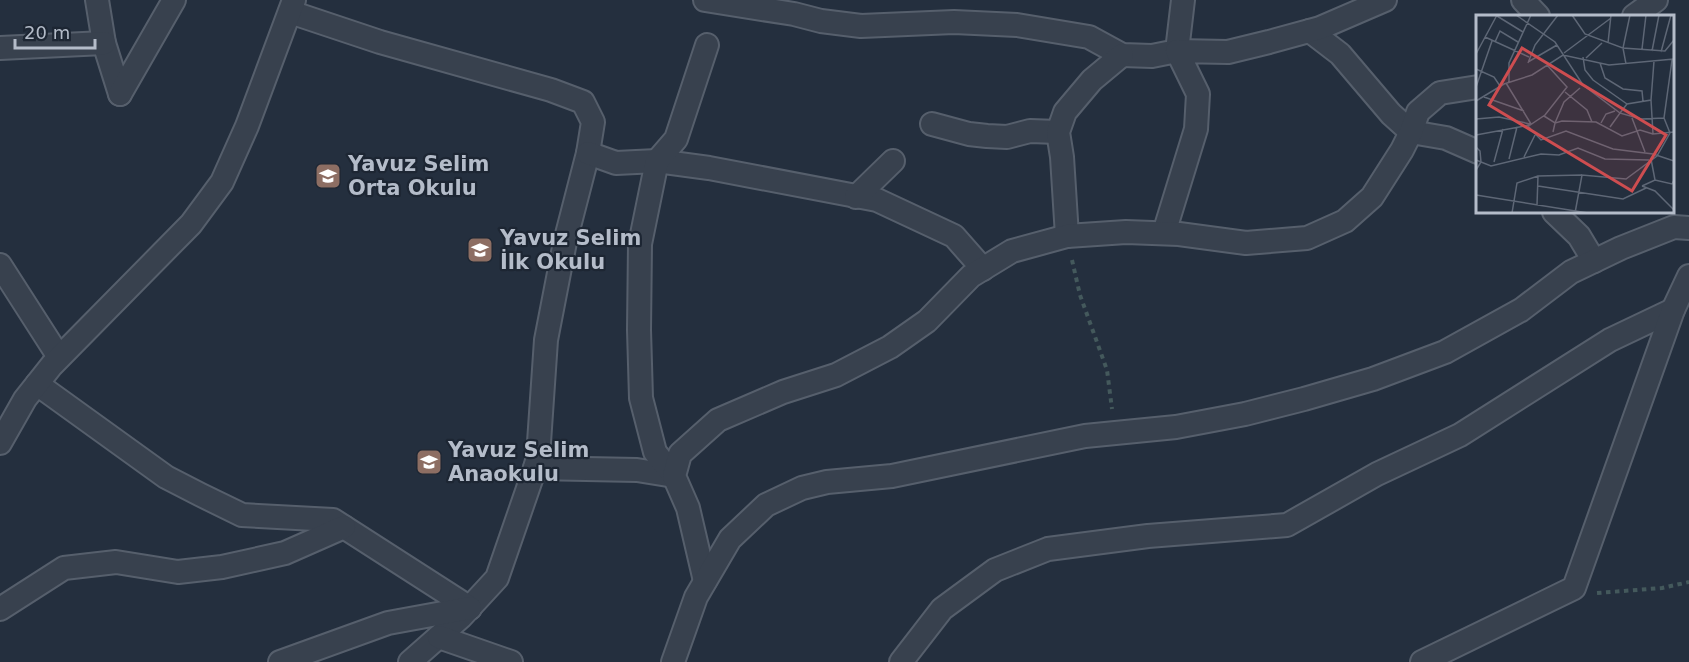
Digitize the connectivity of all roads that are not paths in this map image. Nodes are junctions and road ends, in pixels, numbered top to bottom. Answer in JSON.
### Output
{"nodes":[{"id":1,"x":97,"y":0,"type":"edge"},
{"id":2,"x":174,"y":0,"type":"edge"},
{"id":3,"x":705,"y":0,"type":"edge"},
{"id":4,"x":1183,"y":0,"type":"edge"},
{"id":5,"x":1385,"y":0,"type":"edge"},
{"id":6,"x":1523,"y":0,"type":"edge"},
{"id":7,"x":1656,"y":0,"type":"edge"},
{"id":8,"x":292,"y":6,"type":"edge"},
{"id":9,"x":1537,"y":15,"type":"edge"},
{"id":10,"x":1635,"y":15,"type":"edge"},
{"id":11,"x":1310,"y":31,"type":"junction"},
{"id":12,"x":104,"y":43,"type":"junction"},
{"id":13,"x":707,"y":45,"type":"dead end"},
{"id":14,"x":0,"y":48,"type":"edge"},
{"id":15,"x":1177,"y":51,"type":"junction"},
{"id":16,"x":1122,"y":55,"type":"junction"},
{"id":17,"x":1476,"y":87,"type":"edge"},
{"id":18,"x":932,"y":124,"type":"dead end"},
{"id":19,"x":1058,"y":132,"type":"junction"},
{"id":20,"x":1411,"y":132,"type":"junction"},
{"id":21,"x":1476,"y":151,"type":"edge"},
{"id":22,"x":588,"y":153,"type":"junction"},
{"id":23,"x":657,"y":161,"type":"junction"},
{"id":24,"x":893,"y":161,"type":"dead end"},
{"id":25,"x":856,"y":197,"type":"junction"},
{"id":26,"x":1555,"y":213,"type":"edge"},
{"id":27,"x":1689,"y":228,"type":"edge"},
{"id":28,"x":1164,"y":233,"type":"junction"},
{"id":29,"x":1067,"y":236,"type":"junction"},
{"id":30,"x":1594,"y":261,"type":"junction"},
{"id":31,"x":0,"y":265,"type":"edge"},
{"id":32,"x":983,"y":269,"type":"junction"},
{"id":33,"x":1687,"y":285,"type":"edge"},
{"id":34,"x":1673,"y":310,"type":"junction"},
{"id":35,"x":59,"y":357,"type":"junction"},
{"id":36,"x":37,"y":384,"type":"junction"},
{"id":37,"x":1,"y":437,"type":"edge"},
{"id":38,"x":535,"y":468,"type":"junction"},
{"id":39,"x":674,"y":476,"type":"junction"},
{"id":40,"x":344,"y":527,"type":"junction"},
{"id":41,"x":705,"y":581,"type":"junction"},
{"id":42,"x":470,"y":608,"type":"junction"},
{"id":43,"x":0,"y":609,"type":"edge"},
{"id":44,"x":439,"y":636,"type":"junction"},
{"id":45,"x":280,"y":662,"type":"edge"},
{"id":46,"x":410,"y":662,"type":"edge"},
{"id":47,"x":511,"y":662,"type":"edge"},
{"id":48,"x":673,"y":662,"type":"edge"},
{"id":49,"x":901,"y":662,"type":"edge"},
{"id":50,"x":1422,"y":662,"type":"edge"}],
"edges":[{"from":1,"to":12,"type":"street"},
{"from":2,"to":12,"type":"street"},
{"from":3,"to":16,"type":"street"},
{"from":4,"to":15,"type":"street"},
{"from":5,"to":11,"type":"street"},
{"from":6,"to":9,"type":"street"},
{"from":7,"to":10,"type":"street"},
{"from":8,"to":22,"type":"street"},
{"from":8,"to":35,"type":"street"},
{"from":11,"to":15,"type":"street"},
{"from":11,"to":20,"type":"street"},
{"from":12,"to":14,"type":"street"},
{"from":13,"to":23,"type":"street"},
{"from":15,"to":16,"type":"street"},
{"from":15,"to":28,"type":"street"},
{"from":16,"to":19,"type":"street"},
{"from":17,"to":20,"type":"street"},
{"from":18,"to":19,"type":"street"},
{"from":19,"to":29,"type":"street"},
{"from":20,"to":21,"type":"street"},
{"from":20,"to":28,"type":"street"},
{"from":22,"to":23,"type":"street"},
{"from":22,"to":38,"type":"street"},
{"from":23,"to":25,"type":"street"},
{"from":23,"to":39,"type":"street"},
{"from":24,"to":25,"type":"street"},
{"from":25,"to":32,"type":"street"},
{"from":26,"to":30,"type":"street"},
{"from":27,"to":30,"type":"street"},
{"from":28,"to":29,"type":"street"},
{"from":29,"to":32,"type":"street"},
{"from":30,"to":41,"type":"street"},
{"from":31,"to":35,"type":"street"},
{"from":32,"to":39,"type":"street"},
{"from":33,"to":34,"type":"street"},
{"from":34,"to":49,"type":"street"},
{"from":34,"to":50,"type":"street"},
{"from":35,"to":36,"type":"street"},
{"from":36,"to":37,"type":"street"},
{"from":36,"to":40,"type":"street"},
{"from":38,"to":39,"type":"street"},
{"from":38,"to":42,"type":"street"},
{"from":39,"to":41,"type":"street"},
{"from":40,"to":42,"type":"street"},
{"from":40,"to":43,"type":"street"},
{"from":41,"to":48,"type":"street"},
{"from":42,"to":44,"type":"street"},
{"from":42,"to":45,"type":"street"},
{"from":44,"to":46,"type":"street"},
{"from":44,"to":47,"type":"street"}]}
